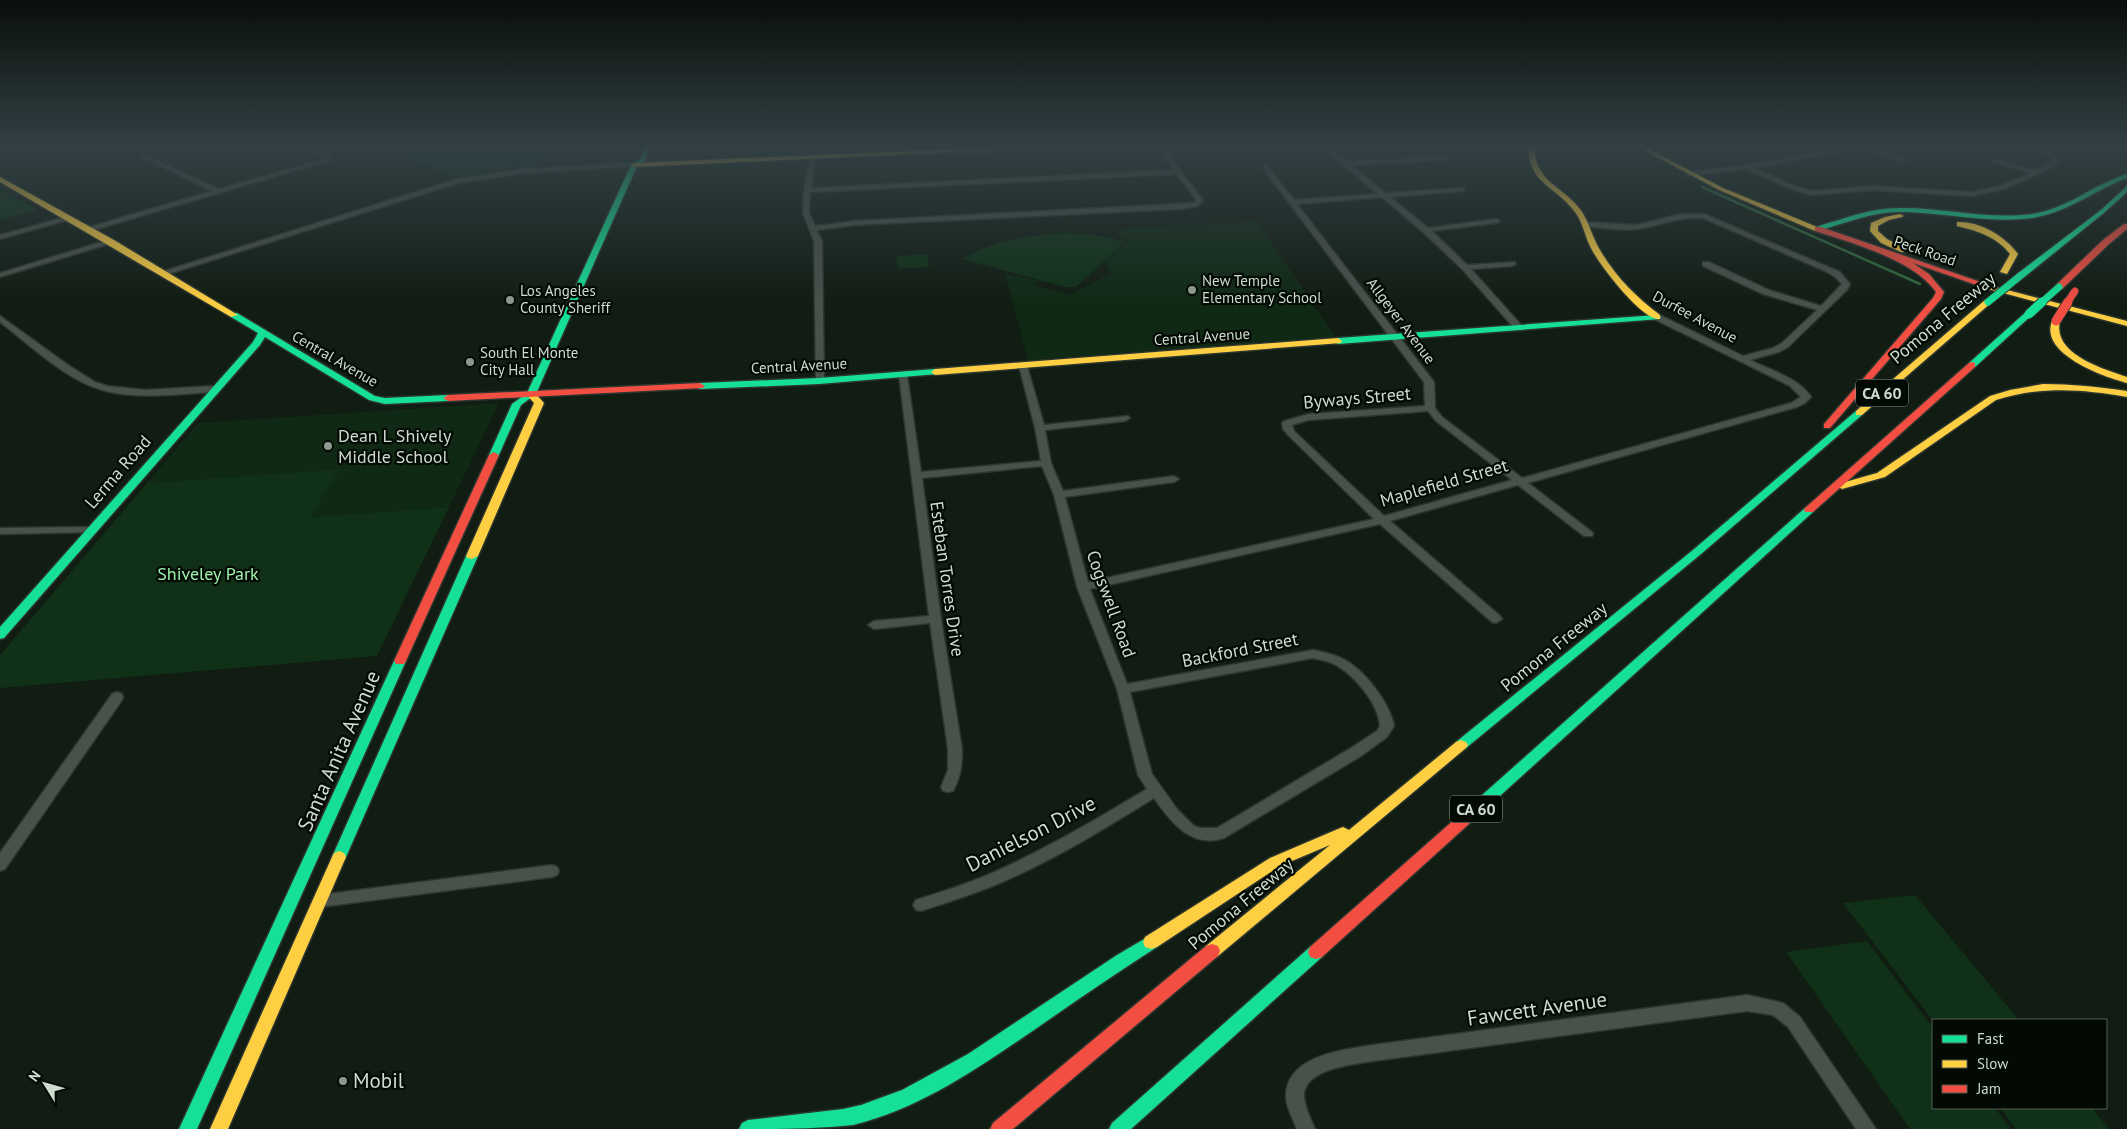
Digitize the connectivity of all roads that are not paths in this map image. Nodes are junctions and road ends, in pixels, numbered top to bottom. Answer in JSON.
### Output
{"nodes":[{"id":1,"x":35,"y":199,"type":"edge"},
{"id":2,"x":195,"y":199,"type":"edge"},
{"id":3,"x":403,"y":199,"type":"edge"},
{"id":4,"x":616,"y":199,"type":"edge"},
{"id":5,"x":807,"y":199,"type":"edge"},
{"id":6,"x":1199,"y":199,"type":"edge"},
{"id":7,"x":1291,"y":199,"type":"edge"},
{"id":8,"x":1344,"y":199,"type":"edge"},
{"id":9,"x":1388,"y":199,"type":"edge"},
{"id":10,"x":1568,"y":199,"type":"edge"},
{"id":11,"x":1756,"y":199,"type":"edge"},
{"id":12,"x":2076,"y":199,"type":"edge"},
{"id":13,"x":2115,"y":199,"type":"edge"},
{"id":14,"x":1294,"y":202,"type":"junction"},
{"id":15,"x":69,"y":218,"type":"junction"},
{"id":16,"x":1496,"y":221,"type":"dead end"},
{"id":17,"x":1585,"y":224,"type":"junction"},
{"id":18,"x":2127,"y":226,"type":"edge"},
{"id":19,"x":812,"y":228,"type":"junction"},
{"id":20,"x":1821,"y":228,"type":"junction"},
{"id":21,"x":87,"y":229,"type":"junction"},
{"id":22,"x":1426,"y":230,"type":"junction"},
{"id":23,"x":0,"y":237,"type":"edge"},
{"id":24,"x":111,"y":242,"type":"junction"},
{"id":25,"x":2106,"y":242,"type":"junction"},
{"id":26,"x":1870,"y":248,"type":"junction"},
{"id":27,"x":1908,"y":254,"type":"junction"},
{"id":28,"x":1512,"y":264,"type":"dead end"},
{"id":29,"x":1706,"y":264,"type":"dead end"},
{"id":30,"x":1465,"y":267,"type":"junction"},
{"id":31,"x":162,"y":273,"type":"junction"},
{"id":32,"x":0,"y":274,"type":"edge"},
{"id":33,"x":1988,"y":302,"type":"junction"},
{"id":34,"x":1822,"y":309,"type":"junction"},
{"id":35,"x":1657,"y":317,"type":"junction"},
{"id":36,"x":2127,"y":317,"type":"edge"},
{"id":37,"x":0,"y":318,"type":"edge"},
{"id":38,"x":2127,"y":324,"type":"edge"},
{"id":39,"x":1519,"y":328,"type":"junction"},
{"id":40,"x":262,"y":334,"type":"junction"},
{"id":41,"x":1396,"y":337,"type":"junction"},
{"id":42,"x":1742,"y":359,"type":"junction"},
{"id":43,"x":1023,"y":366,"type":"junction"},
{"id":44,"x":902,"y":375,"type":"junction"},
{"id":45,"x":2127,"y":380,"type":"edge"},
{"id":46,"x":819,"y":381,"type":"junction"},
{"id":47,"x":214,"y":389,"type":"junction"},
{"id":48,"x":1805,"y":393,"type":"joint"},
{"id":49,"x":531,"y":394,"type":"junction"},
{"id":50,"x":2127,"y":394,"type":"edge"},
{"id":51,"x":1430,"y":408,"type":"junction"},
{"id":52,"x":1124,"y":418,"type":"dead end"},
{"id":53,"x":1040,"y":428,"type":"junction"},
{"id":54,"x":1046,"y":463,"type":"junction"},
{"id":55,"x":915,"y":476,"type":"junction"},
{"id":56,"x":1784,"y":476,"type":"junction"},
{"id":57,"x":1174,"y":479,"type":"dead end"},
{"id":58,"x":1519,"y":480,"type":"junction"},
{"id":59,"x":1835,"y":489,"type":"junction"},
{"id":60,"x":1059,"y":495,"type":"junction"},
{"id":61,"x":1382,"y":520,"type":"junction"},
{"id":62,"x":0,"y":530,"type":"edge"},
{"id":63,"x":90,"y":530,"type":"junction"},
{"id":64,"x":1588,"y":534,"type":"dead end"},
{"id":65,"x":1083,"y":588,"type":"junction"},
{"id":66,"x":935,"y":619,"type":"junction"},
{"id":67,"x":1496,"y":619,"type":"dead end"},
{"id":68,"x":874,"y":625,"type":"dead end"},
{"id":69,"x":0,"y":635,"type":"edge"},
{"id":70,"x":1123,"y":689,"type":"junction"},
{"id":71,"x":117,"y":697,"type":"dead end"},
{"id":72,"x":392,"y":708,"type":"junction"},
{"id":73,"x":948,"y":787,"type":"dead end"},
{"id":74,"x":1155,"y":791,"type":"junction"},
{"id":75,"x":1364,"y":824,"type":"junction"},
{"id":76,"x":1199,"y":834,"type":"joint"},
{"id":77,"x":0,"y":865,"type":"edge"},
{"id":78,"x":552,"y":871,"type":"dead end"},
{"id":79,"x":320,"y":901,"type":"junction"},
{"id":80,"x":921,"y":905,"type":"dead end"},
{"id":81,"x":789,"y":1126,"type":"edge"},
{"id":82,"x":188,"y":1129,"type":"edge"},
{"id":83,"x":219,"y":1129,"type":"edge"},
{"id":84,"x":748,"y":1129,"type":"edge"},
{"id":85,"x":999,"y":1129,"type":"edge"},
{"id":86,"x":1118,"y":1129,"type":"edge"},
{"id":87,"x":1306,"y":1129,"type":"edge"},
{"id":88,"x":1867,"y":1129,"type":"edge"}],
"edges":[{"from":1,"to":15,"type":"main road","name":"Central Avenue"},
{"from":2,"to":21,"type":"street"},
{"from":3,"to":31,"type":"street"},
{"from":4,"to":49,"type":"main road","name":"Santa Anita Avenue"},
{"from":5,"to":19,"type":"street"},
{"from":6,"to":19,"type":"street"},
{"from":7,"to":14,"type":"street","name":"Allgeyer Avenue"},
{"from":8,"to":14,"type":"street"},
{"from":9,"to":22,"type":"street"},
{"from":10,"to":17,"type":"main road","name":"Durfee Avenue"},
{"from":11,"to":20,"type":"main road","name":"Peck Road"},
{"from":12,"to":20,"type":"main road"},
{"from":13,"to":33,"type":"main road","name":"Pomona Freeway","number":"CA 60","bridge":true},
{"from":14,"to":41,"type":"street","name":"Allgeyer Avenue"},
{"from":15,"to":21,"type":"main road","name":"Central Avenue"},
{"from":15,"to":23,"type":"street"},
{"from":16,"to":22,"type":"street"},
{"from":17,"to":34,"type":"street"},
{"from":17,"to":35,"type":"main road","name":"Durfee Avenue"},
{"from":18,"to":25,"type":"main road","number":"CA 60"},
{"from":19,"to":46,"type":"street"},
{"from":20,"to":26,"type":"main road","name":"Peck Road"},
{"from":20,"to":27,"type":"main road","name":"Peck Road"},
{"from":21,"to":24,"type":"main road","name":"Central Avenue"},
{"from":22,"to":30,"type":"street"},
{"from":24,"to":31,"type":"main road","name":"Central Avenue"},
{"from":24,"to":32,"type":"street"},
{"from":25,"to":45,"type":"main road","bridge":true},
{"from":25,"to":59,"type":"main road","number":"CA 60","bridge":true},
{"from":26,"to":38,"type":"main road","name":"Peck Road"},
{"from":26,"to":56,"type":"main road"},
{"from":27,"to":33,"type":"main road"},
{"from":27,"to":36,"type":"main road","name":"Peck Road"},
{"from":28,"to":30,"type":"street"},
{"from":29,"to":34,"type":"street"},
{"from":30,"to":39,"type":"street"},
{"from":31,"to":40,"type":"main road","name":"Central Avenue"},
{"from":33,"to":56,"type":"main road","name":"Pomona Freeway","number":"CA 60"},
{"from":34,"to":42,"type":"street"},
{"from":35,"to":39,"type":"main road","name":"Central Avenue"},
{"from":35,"to":42,"type":"street","name":"Durfee Avenue"},
{"from":37,"to":47,"type":"street"},
{"from":39,"to":41,"type":"main road","name":"Central Avenue"},
{"from":40,"to":47,"type":"main road","name":"Lerma Road"},
{"from":40,"to":49,"type":"main road","name":"Central Avenue"},
{"from":41,"to":43,"type":"main road","name":"Central Avenue"},
{"from":41,"to":51,"type":"street","name":"Allgeyer Avenue"},
{"from":42,"to":48,"type":"street","name":"Durfee Avenue"},
{"from":43,"to":44,"type":"main road","name":"Central Avenue"},
{"from":43,"to":53,"type":"street","name":"Cogswell Road"},
{"from":44,"to":46,"type":"main road","name":"Central Avenue"},
{"from":44,"to":55,"type":"street","name":"Esteban Torres Drive"},
{"from":46,"to":49,"type":"main road","name":"Central Avenue"},
{"from":47,"to":63,"type":"main road","name":"Lerma Road"},
{"from":48,"to":58,"type":"street","name":"Maplefield Street"},
{"from":49,"to":72,"type":"main road","name":"Santa Anita Avenue"},
{"from":49,"to":72,"type":"main road","name":"Santa Anita Avenue"},
{"from":50,"to":59,"type":"main road"},
{"from":51,"to":58,"type":"street"},
{"from":51,"to":61,"type":"street","name":"Byways Street"},
{"from":52,"to":53,"type":"street"},
{"from":53,"to":54,"type":"street","name":"Cogswell Road"},
{"from":54,"to":55,"type":"street"},
{"from":54,"to":60,"type":"street","name":"Cogswell Road"},
{"from":55,"to":66,"type":"street","name":"Esteban Torres Drive"},
{"from":56,"to":75,"type":"main road","name":"Pomona Freeway","number":"CA 60"},
{"from":57,"to":60,"type":"street"},
{"from":58,"to":61,"type":"street","name":"Maplefield Street"},
{"from":58,"to":64,"type":"street"},
{"from":59,"to":86,"type":"main road","number":"CA 60"},
{"from":60,"to":65,"type":"street","name":"Cogswell Road"},
{"from":61,"to":65,"type":"street","name":"Maplefield Street"},
{"from":61,"to":67,"type":"street"},
{"from":62,"to":63,"type":"street"},
{"from":63,"to":69,"type":"main road","name":"Lerma Road"},
{"from":65,"to":70,"type":"street","name":"Cogswell Road"},
{"from":66,"to":68,"type":"street"},
{"from":66,"to":73,"type":"street","name":"Esteban Torres Drive"},
{"from":70,"to":74,"type":"street","name":"Cogswell Road"},
{"from":70,"to":76,"type":"street","name":"Backford Street"},
{"from":71,"to":77,"type":"street"},
{"from":72,"to":79,"type":"main road","name":"Santa Anita Avenue"},
{"from":72,"to":82,"type":"main road","name":"Santa Anita Avenue"},
{"from":74,"to":76,"type":"street","name":"Cogswell Road"},
{"from":74,"to":80,"type":"street","name":"Danielson Drive"},
{"from":75,"to":81,"type":"main road"},
{"from":75,"to":85,"type":"main road","name":"Pomona Freeway","number":"CA 60"},
{"from":78,"to":79,"type":"street"},
{"from":79,"to":83,"type":"main road","name":"Santa Anita Avenue"},
{"from":81,"to":84,"type":"main road"},
{"from":87,"to":88,"type":"street","name":"Fawcett Avenue"}]}
